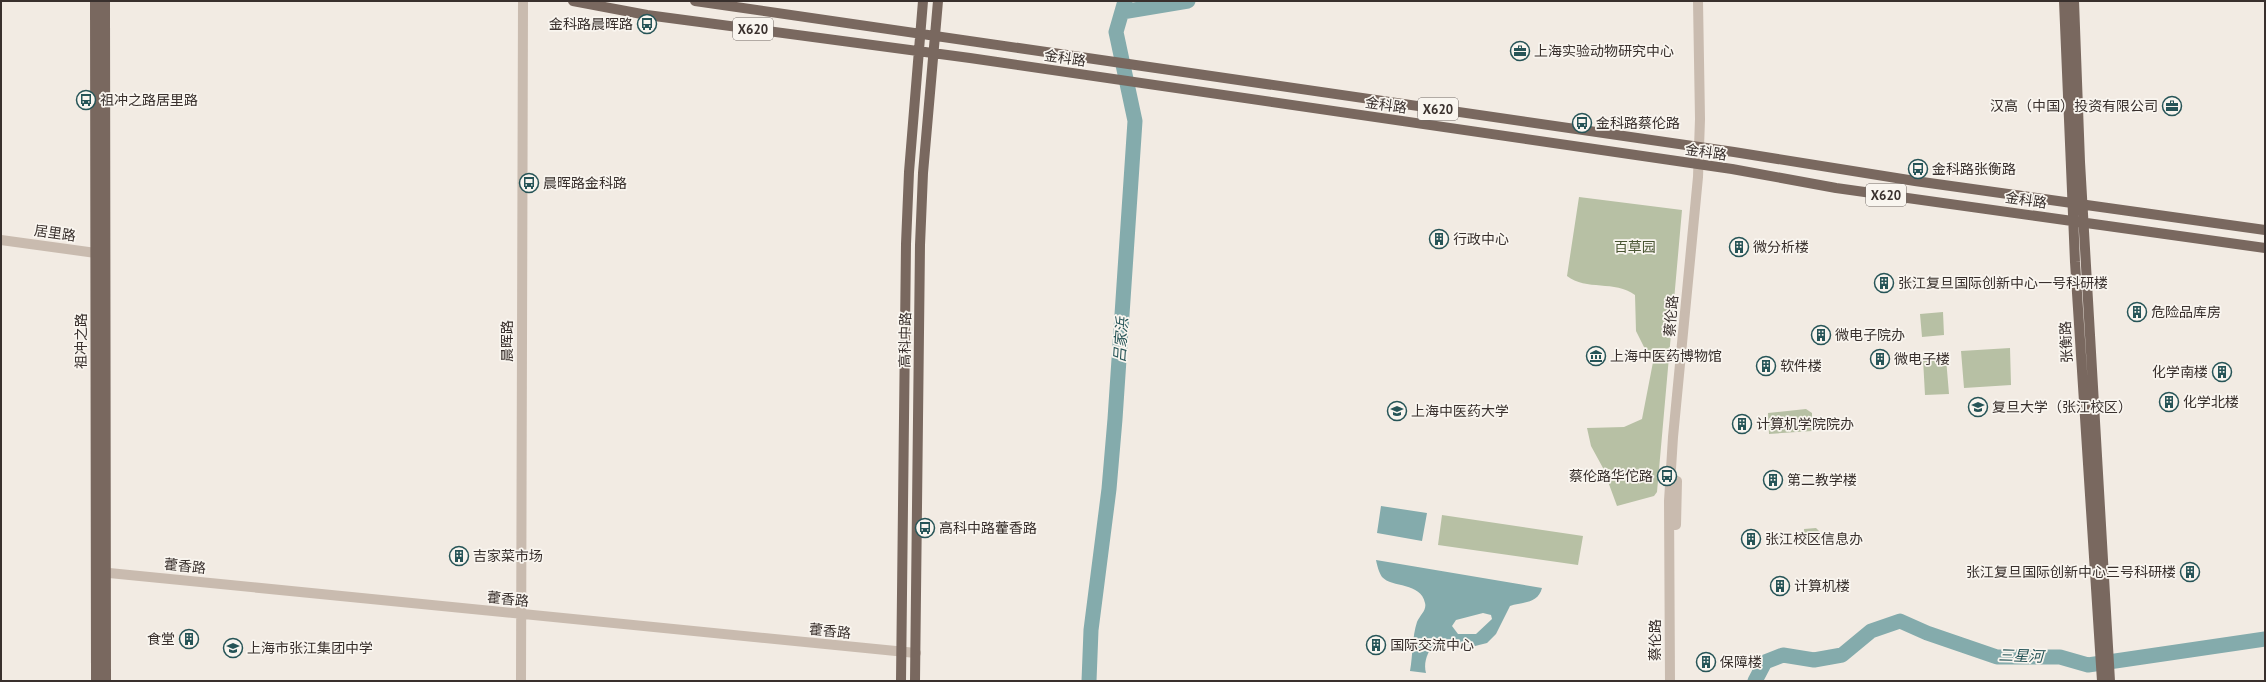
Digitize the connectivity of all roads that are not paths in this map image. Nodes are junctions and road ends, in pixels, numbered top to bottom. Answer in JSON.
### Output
{"nodes":[{"id":1,"x":95,"y":1,"type":"edge"},
{"id":2,"x":105,"y":1,"type":"edge"},
{"id":3,"x":523,"y":1,"type":"edge"},
{"id":4,"x":573,"y":1,"type":"edge"},
{"id":5,"x":695,"y":1,"type":"edge"},
{"id":6,"x":923,"y":1,"type":"edge"},
{"id":7,"x":938,"y":1,"type":"edge"},
{"id":8,"x":1698,"y":1,"type":"edge"},
{"id":9,"x":1703,"y":1,"type":"edge"},
{"id":10,"x":2064,"y":1,"type":"edge"},
{"id":11,"x":2074,"y":1,"type":"edge"},
{"id":12,"x":920,"y":33,"type":"junction"},
{"id":13,"x":934,"y":36,"type":"junction"},
{"id":14,"x":918,"y":52,"type":"junction"},
{"id":15,"x":933,"y":53,"type":"junction"},
{"id":16,"x":1702,"y":148,"type":"junction"},
{"id":17,"x":1702,"y":165,"type":"junction"},
{"id":18,"x":2077,"y":203,"type":"junction"},
{"id":19,"x":2078,"y":221,"type":"junction"},
{"id":20,"x":2265,"y":230,"type":"edge"},
{"id":21,"x":1,"y":240,"type":"edge"},
{"id":22,"x":2265,"y":248,"type":"edge"},
{"id":23,"x":100,"y":253,"type":"junction"},
{"id":24,"x":101,"y":572,"type":"junction"},
{"id":25,"x":521,"y":614,"type":"junction"},
{"id":26,"x":901,"y":653,"type":"junction"},
{"id":27,"x":916,"y":653,"type":"junction"},
{"id":28,"x":2106,"y":679,"type":"edge"},
{"id":29,"x":96,"y":681,"type":"edge"},
{"id":30,"x":106,"y":681,"type":"edge"},
{"id":31,"x":521,"y":681,"type":"edge"},
{"id":32,"x":901,"y":681,"type":"edge"},
{"id":33,"x":915,"y":681,"type":"edge"},
{"id":34,"x":1670,"y":681,"type":"edge"},
{"id":35,"x":1674,"y":681,"type":"edge"}],
"edges":[{"from":1,"to":23,"type":"main road","name":"祖冲之路"},
{"from":2,"to":23,"type":"main road","name":"祖冲之路"},
{"from":3,"to":25,"type":"street","name":"晨晖路"},
{"from":4,"to":14,"type":"main road","name":"金科路","number":"X620"},
{"from":5,"to":12,"type":"main road","name":"金科路","number":"X620"},
{"from":6,"to":12,"type":"main road","name":"高科中路"},
{"from":7,"to":13,"type":"main road","name":"高科中路"},
{"from":8,"to":16,"type":"street","name":"蔡伦路"},
{"from":9,"to":16,"type":"street","name":"蔡伦路"},
{"from":10,"to":18,"type":"main road","name":"张衡路"},
{"from":11,"to":18,"type":"main road","name":"张衡路"},
{"from":12,"to":13,"type":"main road","name":"金科路","number":"X620"},
{"from":12,"to":14,"type":"main road","name":"高科中路"},
{"from":13,"to":15,"type":"main road","name":"高科中路"},
{"from":13,"to":16,"type":"main road","name":"金科路","number":"X620"},
{"from":14,"to":15,"type":"main road","name":"金科路","number":"X620"},
{"from":14,"to":26,"type":"main road","name":"高科中路"},
{"from":15,"to":17,"type":"main road","name":"金科路","number":"X620"},
{"from":15,"to":27,"type":"main road","name":"高科中路"},
{"from":16,"to":17,"type":"street","name":"蔡伦路"},
{"from":16,"to":18,"type":"main road","name":"金科路","number":"X620"},
{"from":17,"to":19,"type":"main road","name":"金科路","number":"X620"},
{"from":17,"to":34,"type":"street","name":"蔡伦路"},
{"from":17,"to":35,"type":"street","name":"蔡伦路"},
{"from":18,"to":19,"type":"main road","name":"张衡路"},
{"from":18,"to":20,"type":"main road","name":"金科路","number":"X620"},
{"from":19,"to":22,"type":"main road","name":"金科路","number":"X620"},
{"from":19,"to":28,"type":"main road","name":"张衡路"},
{"from":21,"to":23,"type":"street","name":"居里路"},
{"from":23,"to":24,"type":"main road","name":"祖冲之路"},
{"from":24,"to":25,"type":"street","name":"藿香路"},
{"from":24,"to":29,"type":"main road","name":"祖冲之路"},
{"from":24,"to":30,"type":"main road","name":"祖冲之路"},
{"from":25,"to":26,"type":"street","name":"藿香路"},
{"from":25,"to":31,"type":"street","name":"晨晖路"},
{"from":26,"to":27,"type":"street","name":"藿香路"},
{"from":26,"to":32,"type":"main road","name":"高科中路"},
{"from":27,"to":33,"type":"main road","name":"高科中路"}]}
